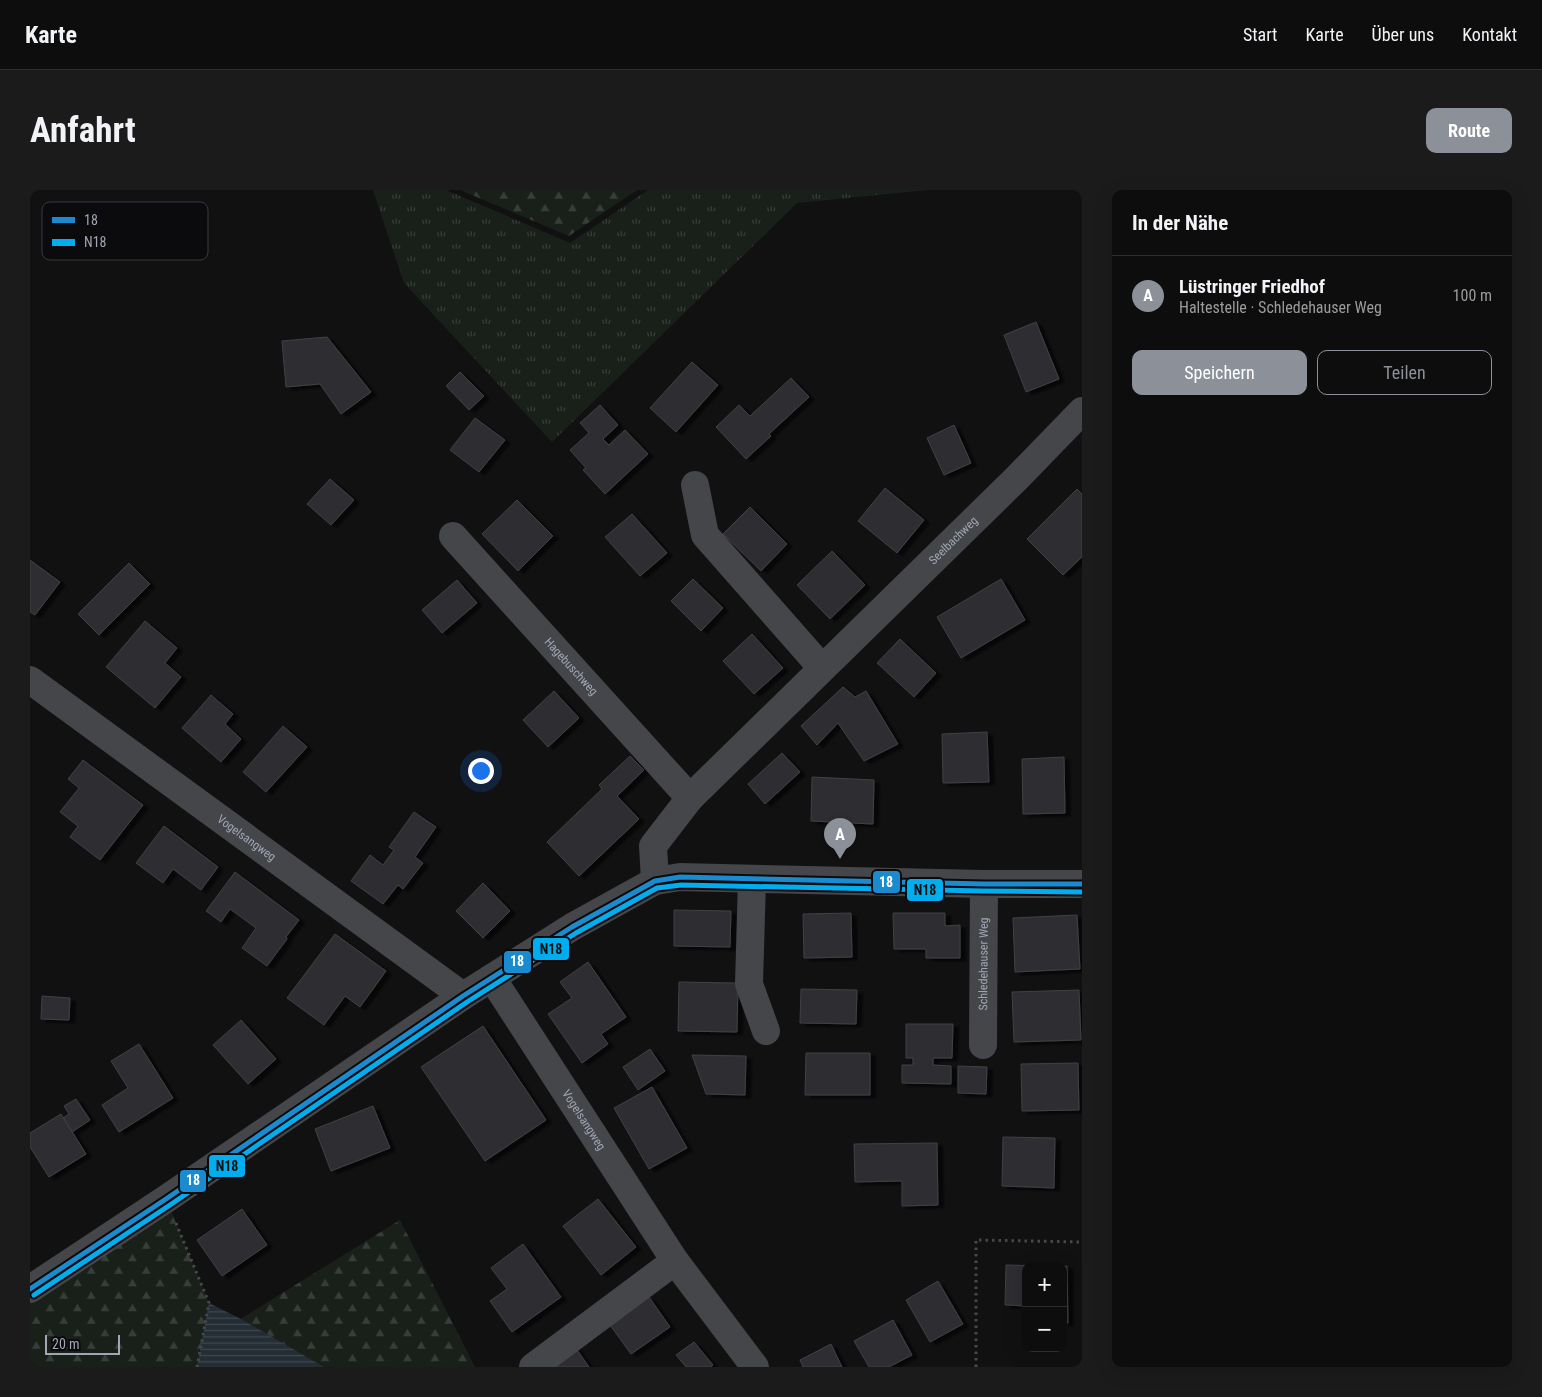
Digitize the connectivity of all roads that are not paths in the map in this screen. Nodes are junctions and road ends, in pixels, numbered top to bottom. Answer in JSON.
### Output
{"nodes":[{"id":1,"x":1082,"y":411,"type":"edge"},
{"id":2,"x":695,"y":484,"type":"dead end"},
{"id":3,"x":453,"y":536,"type":"dead end"},
{"id":4,"x":822,"y":668,"type":"junction"},
{"id":5,"x":30,"y":680,"type":"edge"},
{"id":6,"x":690,"y":798,"type":"junction"},
{"id":7,"x":752,"y":880,"type":"junction"},
{"id":8,"x":655,"y":881,"type":"junction"},
{"id":9,"x":984,"y":884,"type":"junction"},
{"id":10,"x":1082,"y":884,"type":"edge"},
{"id":11,"x":492,"y":978,"type":"junction"},
{"id":12,"x":463,"y":996,"type":"junction"},
{"id":13,"x":766,"y":1031,"type":"dead end"},
{"id":14,"x":982,"y":1045,"type":"dead end"},
{"id":15,"x":675,"y":1261,"type":"junction"},
{"id":16,"x":30,"y":1289,"type":"edge"},
{"id":17,"x":533,"y":1367,"type":"edge"},
{"id":18,"x":755,"y":1367,"type":"edge"}],
"edges":[{"from":1,"to":4,"type":"street","name":"Seelbachweg"},
{"from":2,"to":4,"type":"street"},
{"from":3,"to":6,"type":"street","name":"Hagebuschweg"},
{"from":4,"to":6,"type":"street","name":"Seelbachweg"},
{"from":5,"to":12,"type":"street","name":"Vogelsangweg"},
{"from":6,"to":8,"type":"street","name":"Seelbachweg"},
{"from":7,"to":8,"type":"street"},
{"from":7,"to":9,"type":"street"},
{"from":7,"to":13,"type":"street"},
{"from":8,"to":11,"type":"street"},
{"from":9,"to":10,"type":"street"},
{"from":9,"to":14,"type":"street","name":"Schledehauser Weg"},
{"from":11,"to":12,"type":"street"},
{"from":11,"to":15,"type":"street","name":"Vogelsangweg"},
{"from":12,"to":16,"type":"street"},
{"from":15,"to":17,"type":"street"},
{"from":15,"to":18,"type":"street","name":"Vogelsangweg"}]}
